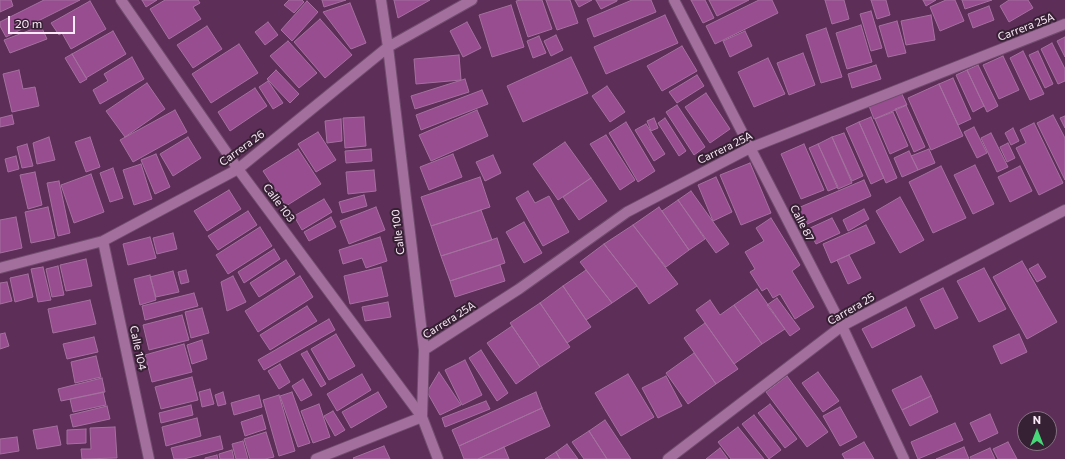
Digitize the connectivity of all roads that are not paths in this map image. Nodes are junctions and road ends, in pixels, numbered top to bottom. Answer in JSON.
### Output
{"nodes":[{"id":1,"x":121,"y":0,"type":"edge"},
{"id":2,"x":382,"y":0,"type":"edge"},
{"id":3,"x":472,"y":0,"type":"edge"},
{"id":4,"x":674,"y":0,"type":"edge"},
{"id":5,"x":1065,"y":24,"type":"edge"},
{"id":6,"x":388,"y":47,"type":"junction"},
{"id":7,"x":750,"y":148,"type":"junction"},
{"id":8,"x":238,"y":169,"type":"junction"},
{"id":9,"x":1065,"y":210,"type":"edge"},
{"id":10,"x":103,"y":242,"type":"junction"},
{"id":11,"x":0,"y":268,"type":"edge"},
{"id":12,"x":842,"y":326,"type":"junction"},
{"id":13,"x":424,"y":350,"type":"junction"},
{"id":14,"x":422,"y":417,"type":"junction"},
{"id":15,"x":149,"y":459,"type":"edge"},
{"id":16,"x":316,"y":459,"type":"edge"},
{"id":17,"x":438,"y":459,"type":"edge"},
{"id":18,"x":668,"y":459,"type":"edge"},
{"id":19,"x":904,"y":459,"type":"edge"}],
"edges":[{"from":1,"to":8,"type":"street","name":"Calle 103"},
{"from":2,"to":6,"type":"street","name":"Calle 100"},
{"from":3,"to":6,"type":"street","name":"Carrera 26"},
{"from":4,"to":7,"type":"street","name":"Calle 87"},
{"from":5,"to":7,"type":"street","name":"Carrera 25A"},
{"from":6,"to":8,"type":"street","name":"Carrera 26"},
{"from":6,"to":13,"type":"street","name":"Calle 100"},
{"from":7,"to":12,"type":"street","name":"Calle 87"},
{"from":7,"to":13,"type":"street","name":"Carrera 25A"},
{"from":8,"to":10,"type":"street","name":"Carrera 26"},
{"from":8,"to":14,"type":"street","name":"Calle 103"},
{"from":9,"to":12,"type":"street","name":"Carrera 25"},
{"from":10,"to":11,"type":"street","name":"Carrera 26"},
{"from":10,"to":15,"type":"street","name":"Calle 104"},
{"from":12,"to":18,"type":"street","name":"Carrera 25"},
{"from":12,"to":19,"type":"street","name":"Calle 87"},
{"from":13,"to":14,"type":"street","name":"Calle 100"},
{"from":14,"to":16,"type":"street"},
{"from":14,"to":17,"type":"street","name":"Calle 100"}]}
